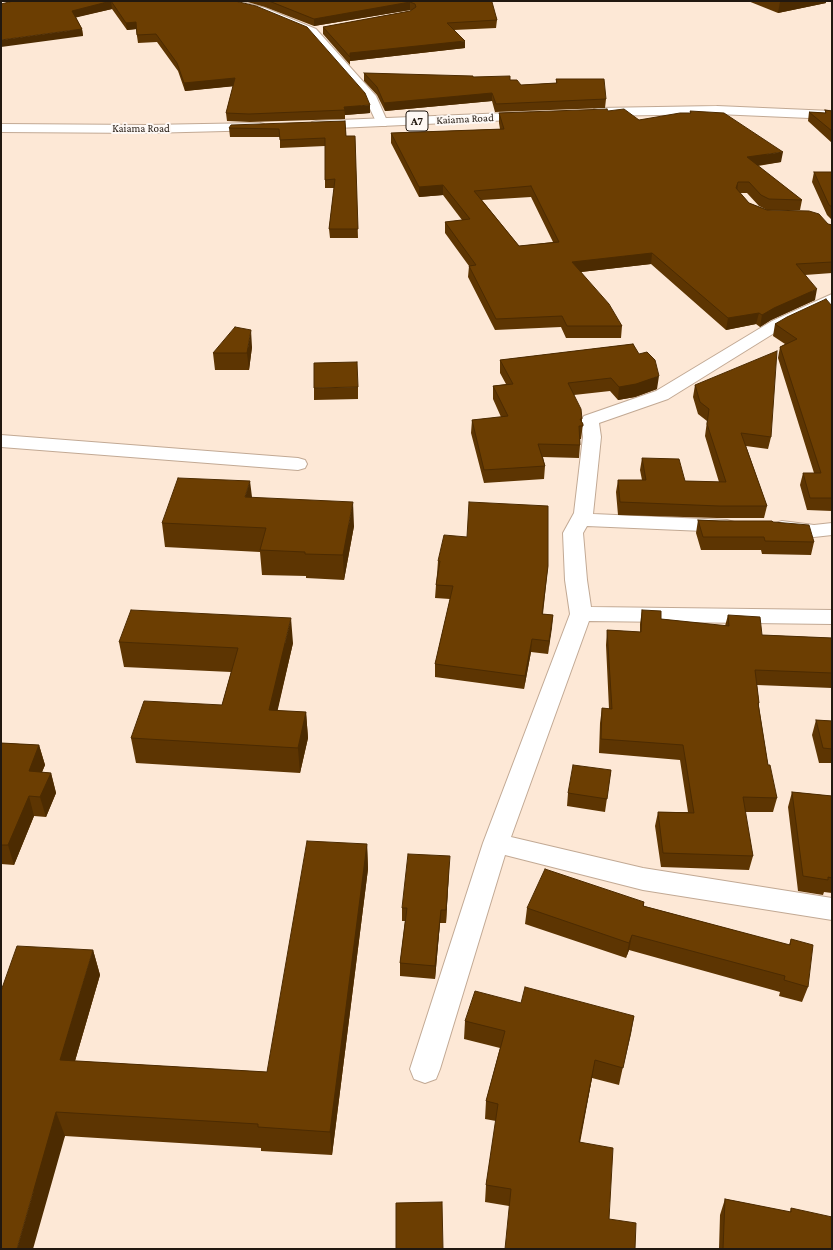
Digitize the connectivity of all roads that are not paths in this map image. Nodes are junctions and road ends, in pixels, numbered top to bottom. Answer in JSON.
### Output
{"nodes":[{"id":1,"x":226,"y":1,"type":"edge"},
{"id":2,"x":327,"y":29,"type":"edge"},
{"id":3,"x":312,"y":31,"type":"junction"},
{"id":4,"x":584,"y":113,"type":"edge"},
{"id":5,"x":832,"y":115,"type":"edge"},
{"id":6,"x":538,"y":116,"type":"edge"},
{"id":7,"x":382,"y":123,"type":"junction"},
{"id":8,"x":304,"y":126,"type":"edge"},
{"id":9,"x":273,"y":127,"type":"edge"},
{"id":10,"x":1,"y":128,"type":"edge"},
{"id":11,"x":832,"y":299,"type":"edge"},
{"id":12,"x":1,"y":441,"type":"edge"},
{"id":13,"x":298,"y":464,"type":"dead end"},
{"id":14,"x":581,"y":520,"type":"junction"},
{"id":15,"x":832,"y":529,"type":"edge"},
{"id":16,"x":581,"y":614,"type":"junction"},
{"id":17,"x":832,"y":617,"type":"edge"},
{"id":18,"x":496,"y":843,"type":"junction"},
{"id":19,"x":832,"y":910,"type":"edge"},
{"id":20,"x":425,"y":1070,"type":"dead end"}],
"edges":[{"from":1,"to":3,"type":"main road"},
{"from":2,"to":3,"type":"main road"},
{"from":3,"to":7,"type":"main road"},
{"from":4,"to":5,"type":"main road"},
{"from":6,"to":7,"type":"main road","name":"Kaiama Road","number":"A7"},
{"from":7,"to":8,"type":"main road","name":"Kaiama Road","number":"A7"},
{"from":9,"to":10,"type":"main road","name":"Kaiama Road"},
{"from":11,"to":14,"type":"main road"},
{"from":12,"to":13,"type":"main road"},
{"from":14,"to":15,"type":"main road"},
{"from":14,"to":16,"type":"main road"},
{"from":16,"to":17,"type":"main road"},
{"from":16,"to":18,"type":"main road"},
{"from":18,"to":19,"type":"main road"},
{"from":18,"to":20,"type":"main road"}]}
